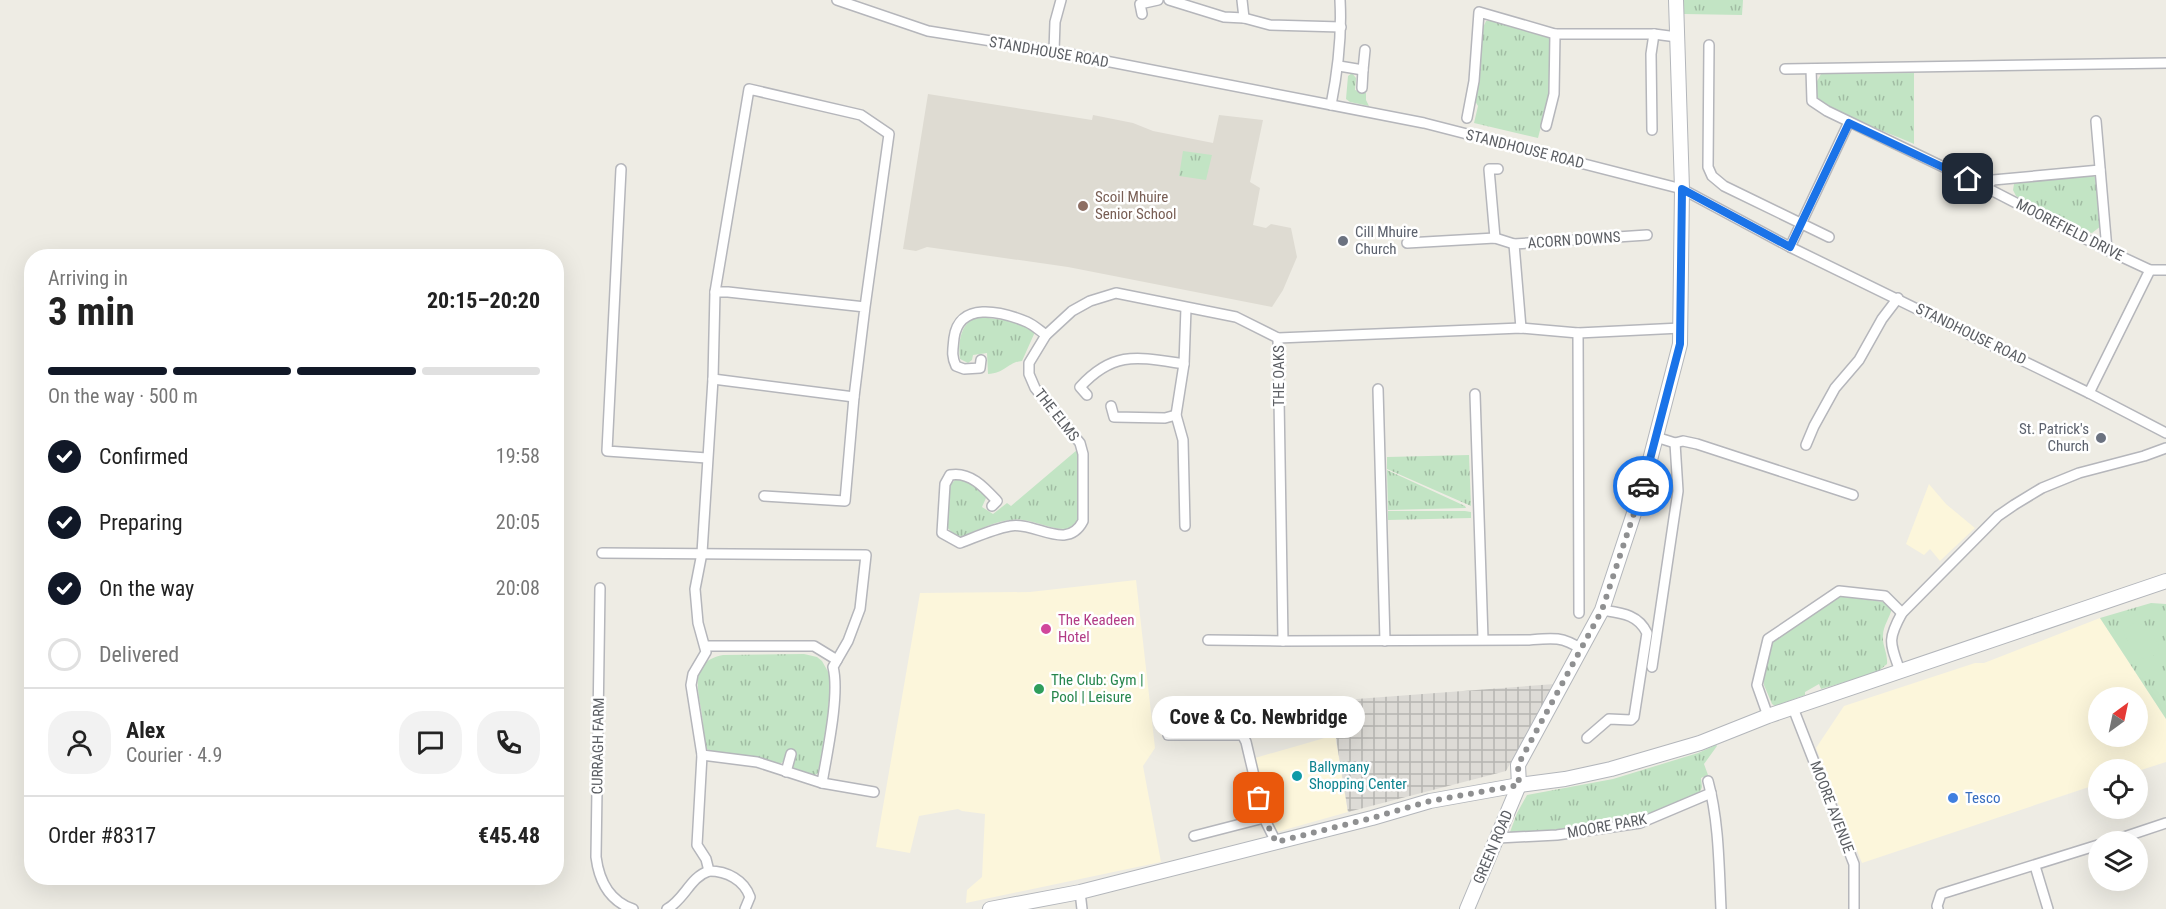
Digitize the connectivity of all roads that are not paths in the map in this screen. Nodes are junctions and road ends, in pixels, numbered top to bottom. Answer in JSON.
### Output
{"nodes":[{"id":1,"x":837,"y":0,"type":"edge"},
{"id":2,"x":1061,"y":0,"type":"edge"},
{"id":3,"x":1158,"y":0,"type":"edge"},
{"id":4,"x":1169,"y":0,"type":"edge"},
{"id":5,"x":1242,"y":0,"type":"edge"},
{"id":6,"x":1340,"y":0,"type":"edge"},
{"id":7,"x":1479,"y":0,"type":"edge"},
{"id":8,"x":1676,"y":0,"type":"edge"},
{"id":9,"x":867,"y":5,"type":"edge"},
{"id":10,"x":1479,"y":12,"type":"junction"},
{"id":11,"x":1142,"y":14,"type":"dead end"},
{"id":12,"x":1244,"y":18,"type":"junction"},
{"id":13,"x":1341,"y":27,"type":"junction"},
{"id":14,"x":1555,"y":34,"type":"junction"},
{"id":15,"x":1654,"y":34,"type":"junction"},
{"id":16,"x":1677,"y":37,"type":"junction"},
{"id":17,"x":1709,"y":45,"type":"dead end"},
{"id":18,"x":1365,"y":50,"type":"dead end"},
{"id":19,"x":1054,"y":51,"type":"junction"},
{"id":20,"x":2166,"y":63,"type":"edge"},
{"id":21,"x":1339,"y":66,"type":"junction"},
{"id":22,"x":1785,"y":69,"type":"dead end"},
{"id":23,"x":1812,"y":69,"type":"junction"},
{"id":24,"x":1363,"y":70,"type":"junction"},
{"id":25,"x":1362,"y":88,"type":"dead end"},
{"id":26,"x":1331,"y":105,"type":"junction"},
{"id":27,"x":1467,"y":118,"type":"dead end"},
{"id":28,"x":2096,"y":121,"type":"dead end"},
{"id":29,"x":1849,"y":123,"type":"junction"},
{"id":30,"x":1546,"y":126,"type":"dead end"},
{"id":31,"x":1653,"y":130,"type":"dead end"},
{"id":32,"x":621,"y":169,"type":"dead end"},
{"id":33,"x":1498,"y":169,"type":"dead end"},
{"id":34,"x":2100,"y":170,"type":"junction"},
{"id":35,"x":1985,"y":187,"type":"junction"},
{"id":36,"x":1682,"y":189,"type":"junction"},
{"id":37,"x":1802,"y":224,"type":"junction"},
{"id":38,"x":1647,"y":235,"type":"dead end"},
{"id":39,"x":1829,"y":237,"type":"dead end"},
{"id":40,"x":1495,"y":238,"type":"junction"},
{"id":41,"x":1407,"y":243,"type":"dead end"},
{"id":42,"x":1514,"y":244,"type":"junction"},
{"id":43,"x":1790,"y":247,"type":"junction"},
{"id":44,"x":2107,"y":250,"type":"junction"},
{"id":45,"x":2150,"y":270,"type":"junction"},
{"id":46,"x":2166,"y":270,"type":"edge"},
{"id":47,"x":715,"y":292,"type":"junction"},
{"id":48,"x":1898,"y":298,"type":"junction"},
{"id":49,"x":865,"y":307,"type":"junction"},
{"id":50,"x":1186,"y":308,"type":"junction"},
{"id":51,"x":1521,"y":328,"type":"junction"},
{"id":52,"x":1681,"y":328,"type":"junction"},
{"id":53,"x":1578,"y":333,"type":"junction"},
{"id":54,"x":1046,"y":335,"type":"junction"},
{"id":55,"x":1278,"y":338,"type":"junction"},
{"id":56,"x":981,"y":360,"type":"dead end"},
{"id":57,"x":1184,"y":364,"type":"junction"},
{"id":58,"x":713,"y":379,"type":"junction"},
{"id":59,"x":1378,"y":389,"type":"dead end"},
{"id":60,"x":2090,"y":393,"type":"junction"},
{"id":61,"x":1475,"y":394,"type":"dead end"},
{"id":62,"x":1087,"y":395,"type":"dead end"},
{"id":63,"x":854,"y":397,"type":"junction"},
{"id":64,"x":1111,"y":406,"type":"dead end"},
{"id":65,"x":1176,"y":414,"type":"junction"},
{"id":66,"x":2166,"y":433,"type":"edge"},
{"id":67,"x":1656,"y":437,"type":"junction"},
{"id":68,"x":1675,"y":443,"type":"junction"},
{"id":69,"x":1806,"y":445,"type":"dead end"},
{"id":70,"x":2166,"y":448,"type":"edge"},
{"id":71,"x":707,"y":458,"type":"junction"},
{"id":72,"x":1853,"y":495,"type":"dead end"},
{"id":73,"x":764,"y":496,"type":"dead end"},
{"id":74,"x":992,"y":506,"type":"dead end"},
{"id":75,"x":1185,"y":526,"type":"dead end"},
{"id":76,"x":602,"y":553,"type":"dead end"},
{"id":77,"x":702,"y":553,"type":"junction"},
{"id":78,"x":2166,"y":581,"type":"edge"},
{"id":79,"x":600,"y":588,"type":"dead end"},
{"id":80,"x":1602,"y":610,"type":"junction"},
{"id":81,"x":1902,"y":613,"type":"junction"},
{"id":82,"x":1579,"y":614,"type":"dead end"},
{"id":83,"x":1483,"y":639,"type":"junction"},
{"id":84,"x":1208,"y":640,"type":"dead end"},
{"id":85,"x":1384,"y":641,"type":"junction"},
{"id":86,"x":1283,"y":642,"type":"junction"},
{"id":87,"x":705,"y":646,"type":"junction"},
{"id":88,"x":1581,"y":650,"type":"junction"},
{"id":89,"x":837,"y":660,"type":"junction"},
{"id":90,"x":1652,"y":667,"type":"dead end"},
{"id":91,"x":1900,"y":671,"type":"junction"},
{"id":92,"x":1239,"y":704,"type":"dead end"},
{"id":93,"x":1793,"y":708,"type":"junction"},
{"id":94,"x":1768,"y":716,"type":"junction"},
{"id":95,"x":1303,"y":730,"type":"dead end"},
{"id":96,"x":1241,"y":733,"type":"junction"},
{"id":97,"x":1168,"y":735,"type":"dead end"},
{"id":98,"x":1587,"y":738,"type":"dead end"},
{"id":99,"x":791,"y":754,"type":"dead end"},
{"id":100,"x":702,"y":756,"type":"junction"},
{"id":101,"x":786,"y":772,"type":"junction"},
{"id":102,"x":1707,"y":781,"type":"dead end"},
{"id":103,"x":822,"y":783,"type":"junction"},
{"id":104,"x":1519,"y":785,"type":"junction"},
{"id":105,"x":874,"y":792,"type":"dead end"},
{"id":106,"x":1711,"y":793,"type":"junction"},
{"id":107,"x":1264,"y":818,"type":"junction"},
{"id":108,"x":2166,"y":823,"type":"edge"},
{"id":109,"x":2142,"y":831,"type":"edge"},
{"id":110,"x":1194,"y":836,"type":"dead end"},
{"id":111,"x":1498,"y":838,"type":"junction"},
{"id":112,"x":1276,"y":842,"type":"junction"},
{"id":113,"x":2088,"y":848,"type":"edge"},
{"id":114,"x":2035,"y":866,"type":"junction"},
{"id":115,"x":709,"y":871,"type":"junction"},
{"id":116,"x":1080,"y":892,"type":"junction"},
{"id":117,"x":614,"y":898,"type":"junction"},
{"id":118,"x":612,"y":909,"type":"edge"},
{"id":119,"x":633,"y":909,"type":"edge"},
{"id":120,"x":667,"y":909,"type":"edge"},
{"id":121,"x":745,"y":909,"type":"edge"},
{"id":122,"x":990,"y":909,"type":"edge"},
{"id":123,"x":1082,"y":909,"type":"edge"},
{"id":124,"x":1467,"y":909,"type":"edge"},
{"id":125,"x":1721,"y":909,"type":"edge"},
{"id":126,"x":1854,"y":909,"type":"edge"},
{"id":127,"x":1938,"y":909,"type":"edge"},
{"id":128,"x":2048,"y":909,"type":"edge"}],
"edges":[{"from":1,"to":9,"type":"street","name":"STANDHOUSE ROAD"},
{"from":2,"to":19,"type":"street"},
{"from":3,"to":11,"type":"street"},
{"from":4,"to":12,"type":"street"},
{"from":5,"to":12,"type":"street"},
{"from":6,"to":13,"type":"street"},
{"from":7,"to":10,"type":"street"},
{"from":8,"to":16,"type":"main road","name":"GREEN ROAD"},
{"from":9,"to":19,"type":"street","name":"STANDHOUSE ROAD"},
{"from":10,"to":14,"type":"street"},
{"from":10,"to":27,"type":"street"},
{"from":12,"to":13,"type":"street"},
{"from":13,"to":21,"type":"street"},
{"from":14,"to":15,"type":"street"},
{"from":14,"to":30,"type":"street"},
{"from":15,"to":16,"type":"street"},
{"from":15,"to":31,"type":"street"},
{"from":16,"to":36,"type":"main road","name":"GREEN ROAD"},
{"from":17,"to":37,"type":"street"},
{"from":18,"to":24,"type":"street"},
{"from":19,"to":26,"type":"street","name":"STANDHOUSE ROAD"},
{"from":20,"to":23,"type":"street"},
{"from":21,"to":24,"type":"street"},
{"from":21,"to":26,"type":"street"},
{"from":22,"to":23,"type":"street"},
{"from":23,"to":29,"type":"street","name":"MOOREFIELD DRIVE"},
{"from":24,"to":25,"type":"street"},
{"from":26,"to":36,"type":"street","name":"STANDHOUSE ROAD"},
{"from":28,"to":34,"type":"street"},
{"from":29,"to":35,"type":"street","name":"MOOREFIELD DRIVE"},
{"from":29,"to":37,"type":"street"},
{"from":32,"to":71,"type":"street"},
{"from":33,"to":40,"type":"street"},
{"from":34,"to":35,"type":"street"},
{"from":34,"to":44,"type":"street"},
{"from":35,"to":44,"type":"street","name":"MOOREFIELD DRIVE"},
{"from":36,"to":43,"type":"street","name":"STANDHOUSE ROAD"},
{"from":36,"to":52,"type":"main road","name":"GREEN ROAD"},
{"from":37,"to":39,"type":"street"},
{"from":37,"to":43,"type":"street"},
{"from":38,"to":42,"type":"street","name":"ACORN DOWNS"},
{"from":40,"to":41,"type":"street"},
{"from":40,"to":42,"type":"street"},
{"from":42,"to":51,"type":"street","name":"ACORN DOWNS"},
{"from":43,"to":48,"type":"street","name":"STANDHOUSE ROAD"},
{"from":44,"to":45,"type":"street","name":"MOOREFIELD DRIVE"},
{"from":45,"to":46,"type":"street","name":"MOOREFIELD DRIVE"},
{"from":45,"to":60,"type":"street"},
{"from":47,"to":49,"type":"street"},
{"from":47,"to":49,"type":"street"},
{"from":47,"to":58,"type":"street"},
{"from":48,"to":60,"type":"street","name":"STANDHOUSE ROAD"},
{"from":48,"to":69,"type":"street"},
{"from":49,"to":63,"type":"street"},
{"from":50,"to":54,"type":"street","name":"THE ELMS"},
{"from":50,"to":55,"type":"street","name":"THE ELMS"},
{"from":50,"to":57,"type":"street"},
{"from":51,"to":53,"type":"street","name":"THE OAKS"},
{"from":51,"to":55,"type":"street","name":"THE OAKS"},
{"from":52,"to":53,"type":"street","name":"THE OAKS"},
{"from":52,"to":67,"type":"main road","name":"GREEN ROAD"},
{"from":53,"to":82,"type":"street"},
{"from":54,"to":56,"type":"street"},
{"from":54,"to":74,"type":"street","name":"THE ELMS"},
{"from":55,"to":86,"type":"street","name":"THE OAKS"},
{"from":57,"to":62,"type":"street"},
{"from":57,"to":65,"type":"street"},
{"from":58,"to":63,"type":"street"},
{"from":58,"to":71,"type":"street"},
{"from":59,"to":85,"type":"street"},
{"from":60,"to":66,"type":"street","name":"STANDHOUSE ROAD"},
{"from":61,"to":83,"type":"street"},
{"from":63,"to":73,"type":"street"},
{"from":64,"to":65,"type":"street"},
{"from":65,"to":75,"type":"street"},
{"from":67,"to":68,"type":"street"},
{"from":67,"to":80,"type":"main road","name":"GREEN ROAD"},
{"from":68,"to":72,"type":"street"},
{"from":68,"to":90,"type":"street"},
{"from":70,"to":81,"type":"street"},
{"from":71,"to":77,"type":"street"},
{"from":76,"to":77,"type":"street"},
{"from":77,"to":87,"type":"street"},
{"from":77,"to":89,"type":"street"},
{"from":78,"to":91,"type":"main road"},
{"from":79,"to":117,"type":"street","name":"CURRAGH FARM"},
{"from":80,"to":88,"type":"main road","name":"GREEN ROAD"},
{"from":80,"to":98,"type":"street"},
{"from":81,"to":91,"type":"street"},
{"from":81,"to":94,"type":"street"},
{"from":83,"to":85,"type":"street"},
{"from":83,"to":88,"type":"street"},
{"from":84,"to":86,"type":"street"},
{"from":85,"to":86,"type":"street"},
{"from":87,"to":89,"type":"street"},
{"from":87,"to":100,"type":"street"},
{"from":88,"to":104,"type":"main road","name":"GREEN ROAD"},
{"from":89,"to":103,"type":"street"},
{"from":91,"to":93,"type":"main road"},
{"from":92,"to":96,"type":"street"},
{"from":93,"to":94,"type":"main road"},
{"from":93,"to":126,"type":"street","name":"MOORE AVENUE"},
{"from":94,"to":104,"type":"main road"},
{"from":95,"to":96,"type":"street"},
{"from":96,"to":97,"type":"street"},
{"from":96,"to":107,"type":"street"},
{"from":99,"to":101,"type":"street"},
{"from":100,"to":101,"type":"street"},
{"from":100,"to":115,"type":"street"},
{"from":101,"to":103,"type":"street"},
{"from":102,"to":106,"type":"street"},
{"from":103,"to":105,"type":"street"},
{"from":104,"to":111,"type":"main road","name":"GREEN ROAD"},
{"from":104,"to":112,"type":"main road"},
{"from":106,"to":111,"type":"street","name":"MOORE PARK"},
{"from":106,"to":125,"type":"street"},
{"from":107,"to":110,"type":"street"},
{"from":107,"to":112,"type":"street"},
{"from":108,"to":109,"type":"street"},
{"from":111,"to":124,"type":"main road","name":"GREEN ROAD"},
{"from":112,"to":116,"type":"main road"},
{"from":113,"to":114,"type":"street"},
{"from":114,"to":127,"type":"street"},
{"from":114,"to":128,"type":"street"},
{"from":115,"to":120,"type":"street"},
{"from":115,"to":121,"type":"street"},
{"from":116,"to":122,"type":"main road"},
{"from":116,"to":123,"type":"street"},
{"from":117,"to":118,"type":"street"},
{"from":117,"to":119,"type":"street","name":"CURRAGH FARM"}]}
